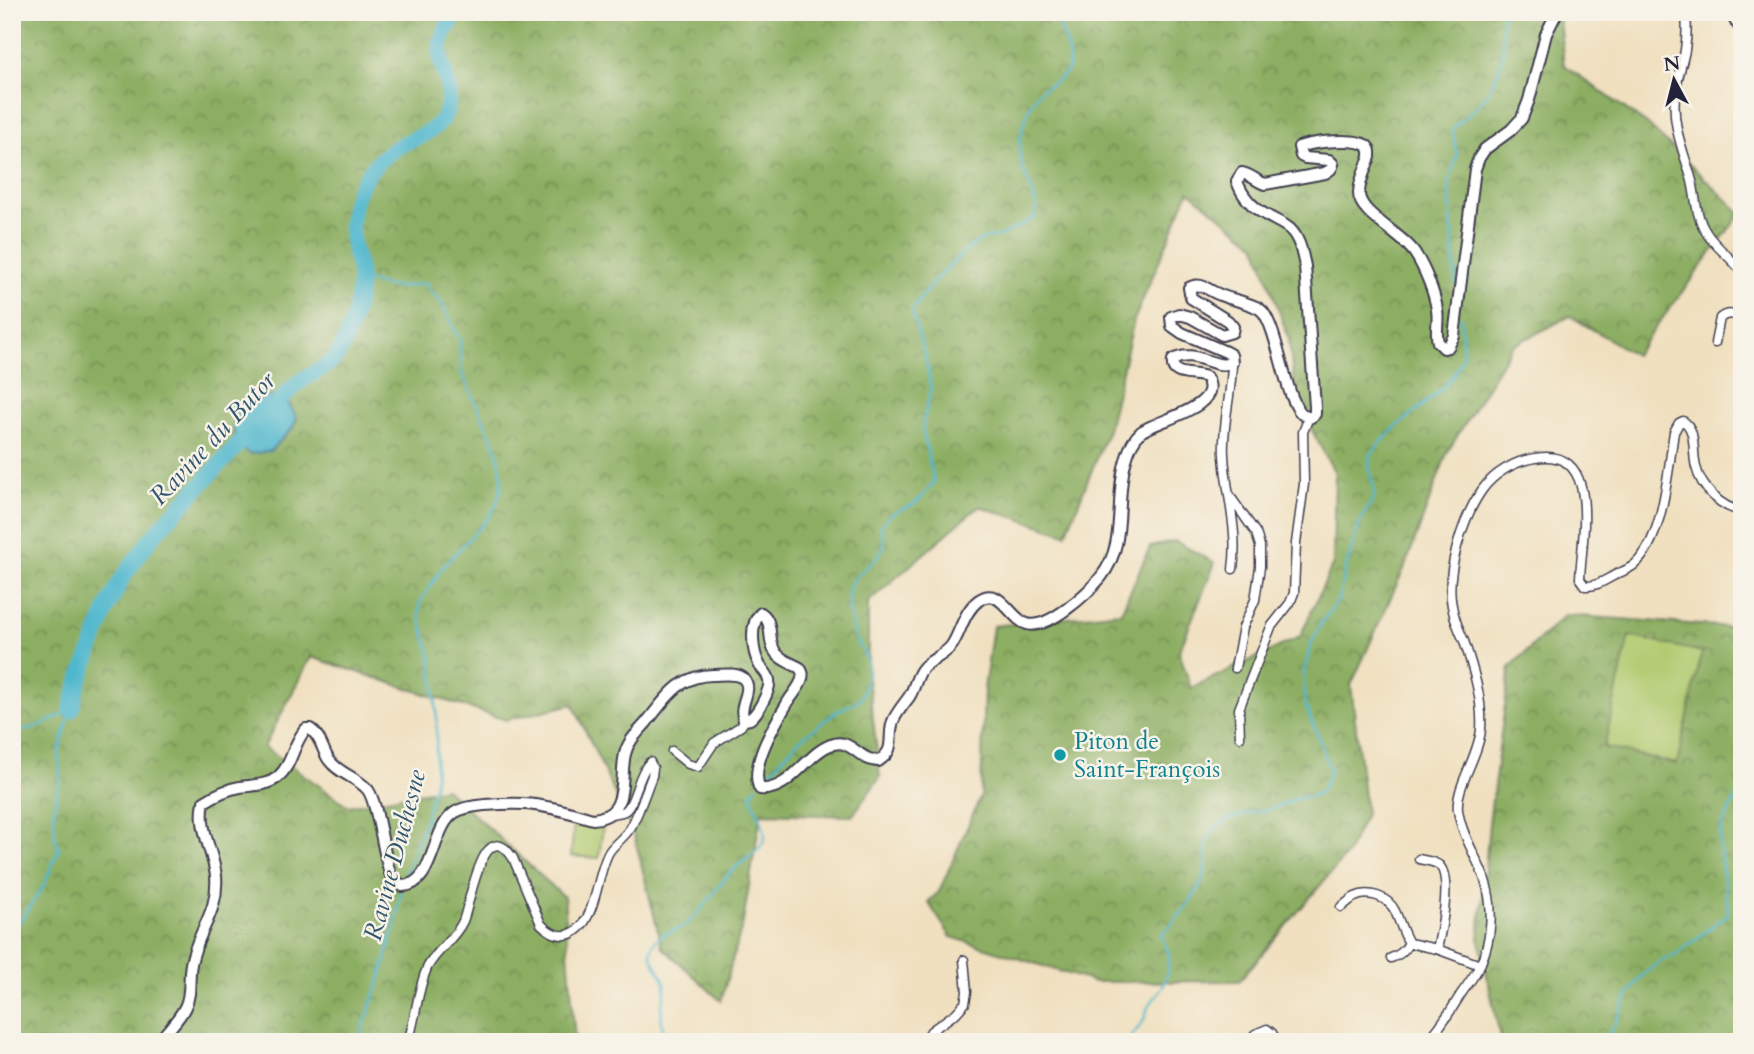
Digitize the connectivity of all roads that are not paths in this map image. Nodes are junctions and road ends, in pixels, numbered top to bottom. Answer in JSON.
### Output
{"nodes":[{"id":1,"x":1557,"y":12,"type":"edge"},
{"id":2,"x":1686,"y":12,"type":"edge"},
{"id":3,"x":1729,"y":12,"type":"edge"},
{"id":4,"x":1742,"y":30,"type":"edge"},
{"id":5,"x":1742,"y":237,"type":"edge"},
{"id":6,"x":1739,"y":249,"type":"dead end"},
{"id":7,"x":1741,"y":271,"type":"edge"},
{"id":8,"x":1742,"y":319,"type":"edge"},
{"id":9,"x":1715,"y":343,"type":"dead end"},
{"id":10,"x":1232,"y":362,"type":"junction"},
{"id":11,"x":1309,"y":417,"type":"junction"},
{"id":12,"x":1228,"y":494,"type":"junction"},
{"id":13,"x":1742,"y":511,"type":"edge"},
{"id":14,"x":1233,"y":569,"type":"dead end"},
{"id":15,"x":1235,"y":668,"type":"dead end"},
{"id":16,"x":745,"y":720,"type":"junction"},
{"id":17,"x":1240,"y":737,"type":"dead end"},
{"id":18,"x":672,"y":751,"type":"dead end"},
{"id":19,"x":609,"y":814,"type":"junction"},
{"id":20,"x":1419,"y":859,"type":"dead end"},
{"id":21,"x":1341,"y":907,"type":"dead end"},
{"id":22,"x":1409,"y":943,"type":"junction"},
{"id":23,"x":1437,"y":949,"type":"junction"},
{"id":24,"x":1391,"y":958,"type":"dead end"},
{"id":25,"x":964,"y":960,"type":"dead end"},
{"id":26,"x":1480,"y":965,"type":"junction"},
{"id":27,"x":159,"y":1042,"type":"edge"},
{"id":28,"x":408,"y":1042,"type":"edge"},
{"id":29,"x":924,"y":1042,"type":"edge"},
{"id":30,"x":1251,"y":1042,"type":"edge"},
{"id":31,"x":1277,"y":1042,"type":"edge"},
{"id":32,"x":1427,"y":1042,"type":"edge"}],
"edges":[{"from":1,"to":11,"type":"main road"},
{"from":2,"to":7,"type":"street"},
{"from":3,"to":4,"type":"main road"},
{"from":5,"to":6,"type":"street"},
{"from":8,"to":9,"type":"street"},
{"from":10,"to":11,"type":"main road"},
{"from":10,"to":12,"type":"street"},
{"from":10,"to":16,"type":"main road"},
{"from":11,"to":17,"type":"street"},
{"from":12,"to":14,"type":"street"},
{"from":12,"to":15,"type":"street"},
{"from":13,"to":26,"type":"street"},
{"from":16,"to":18,"type":"street"},
{"from":16,"to":19,"type":"main road"},
{"from":19,"to":27,"type":"main road"},
{"from":19,"to":28,"type":"street"},
{"from":20,"to":23,"type":"street"},
{"from":21,"to":22,"type":"street"},
{"from":22,"to":23,"type":"street"},
{"from":22,"to":24,"type":"street"},
{"from":23,"to":26,"type":"street"},
{"from":25,"to":29,"type":"street"},
{"from":26,"to":32,"type":"street"},
{"from":30,"to":31,"type":"street"}]}
